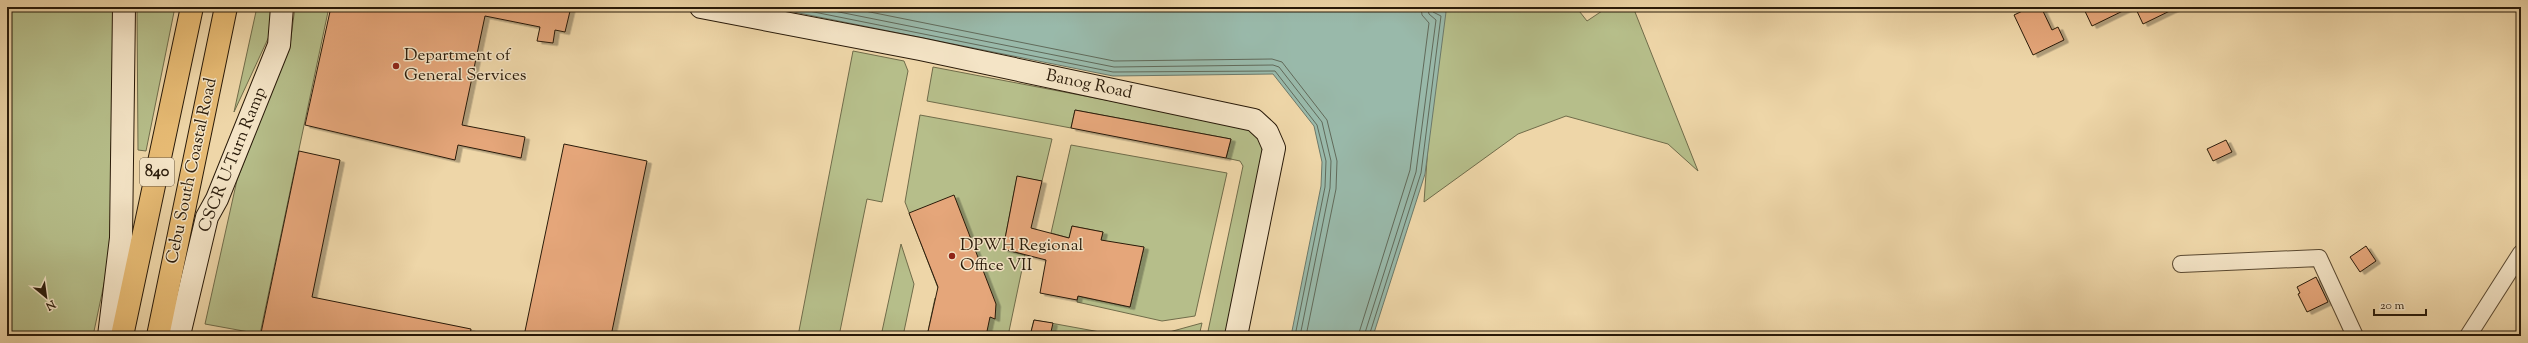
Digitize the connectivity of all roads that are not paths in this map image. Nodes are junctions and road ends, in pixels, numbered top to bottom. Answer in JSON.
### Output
{"nodes":[{"id":1,"x":124,"y":7,"type":"edge"},
{"id":2,"x":192,"y":7,"type":"edge"},
{"id":3,"x":226,"y":7,"type":"edge"},
{"id":4,"x":282,"y":7,"type":"edge"},
{"id":5,"x":701,"y":7,"type":"edge"},
{"id":6,"x":2521,"y":253,"type":"edge"},
{"id":7,"x":2181,"y":264,"type":"dead end"},
{"id":8,"x":108,"y":336,"type":"edge"},
{"id":9,"x":122,"y":336,"type":"edge"},
{"id":10,"x":158,"y":336,"type":"edge"},
{"id":11,"x":176,"y":336,"type":"edge"},
{"id":12,"x":1236,"y":336,"type":"edge"},
{"id":13,"x":2355,"y":336,"type":"edge"},
{"id":14,"x":2468,"y":336,"type":"edge"}],
"edges":[{"from":1,"to":8,"type":"street"},
{"from":2,"to":9,"type":"highway","name":"Cebu South Coastal Road","number":"840"},
{"from":3,"to":10,"type":"highway","name":"Cebu South Coastal Road","number":"840"},
{"from":4,"to":11,"type":"street","name":"CSCR U-Turn Ramp"},
{"from":5,"to":12,"type":"street","name":"Banog Road"},
{"from":6,"to":14,"type":"street"},
{"from":7,"to":13,"type":"street"}]}
